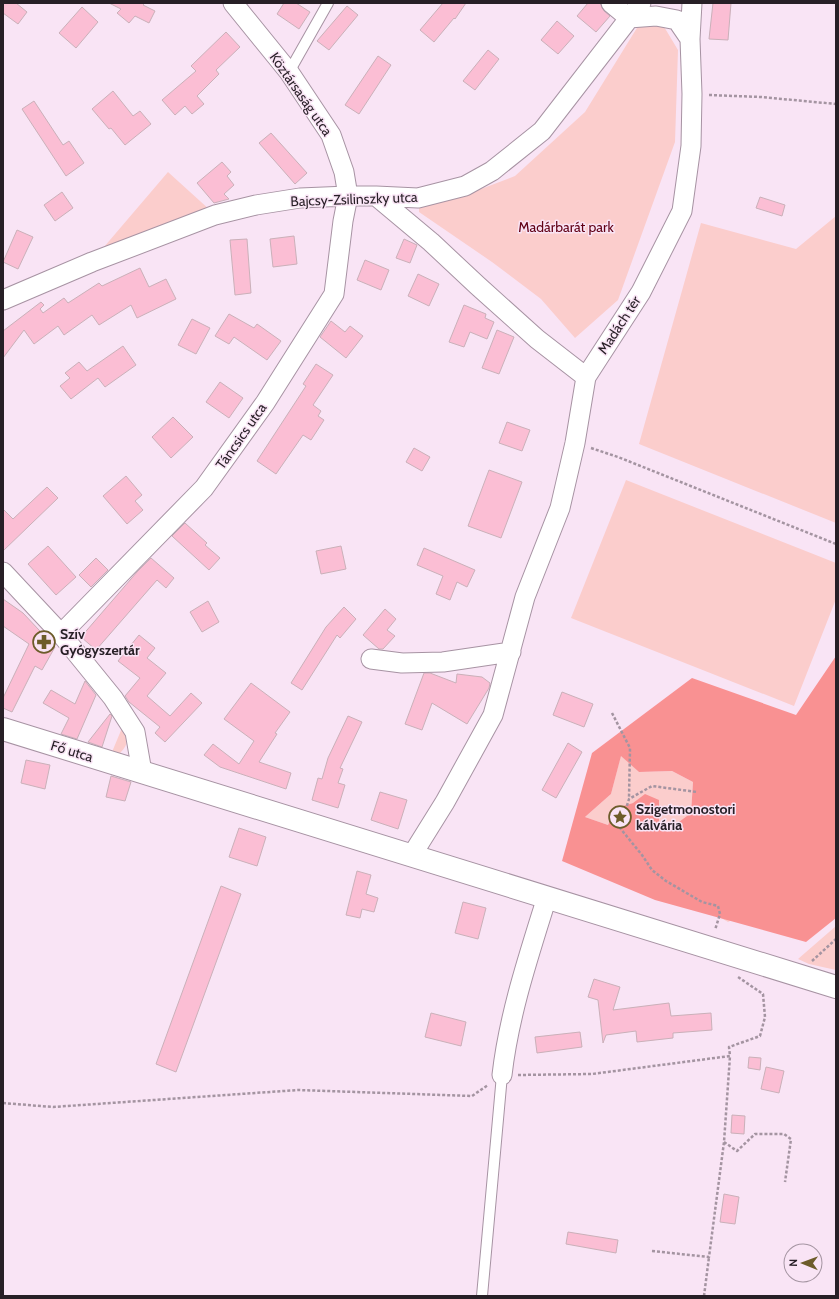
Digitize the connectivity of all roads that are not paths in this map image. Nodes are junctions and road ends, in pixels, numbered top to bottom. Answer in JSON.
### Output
{"nodes":[{"id":1,"x":233,"y":3,"type":"edge"},
{"id":2,"x":328,"y":3,"type":"edge"},
{"id":3,"x":611,"y":3,"type":"edge"},
{"id":4,"x":641,"y":3,"type":"edge"},
{"id":5,"x":692,"y":3,"type":"edge"},
{"id":6,"x":630,"y":18,"type":"junction"},
{"id":7,"x":690,"y":39,"type":"junction"},
{"id":8,"x":289,"y":72,"type":"junction"},
{"id":9,"x":348,"y":196,"type":"junction"},
{"id":10,"x":376,"y":196,"type":"junction"},
{"id":11,"x":3,"y":300,"type":"edge"},
{"id":12,"x":586,"y":377,"type":"junction"},
{"id":13,"x":3,"y":572,"type":"edge"},
{"id":14,"x":61,"y":634,"type":"junction"},
{"id":15,"x":511,"y":652,"type":"junction"},
{"id":16,"x":371,"y":659,"type":"dead end"},
{"id":17,"x":3,"y":730,"type":"edge"},
{"id":18,"x":142,"y":772,"type":"junction"},
{"id":19,"x":412,"y":855,"type":"junction"},
{"id":20,"x":547,"y":897,"type":"junction"},
{"id":21,"x":836,"y":987,"type":"edge"},
{"id":22,"x":502,"y":1075,"type":"joint"},
{"id":23,"x":482,"y":1296,"type":"edge"}],
"edges":[{"from":1,"to":8,"type":"street","name":"Köztársaság utca"},
{"from":2,"to":8,"type":"lane"},
{"from":3,"to":6,"type":"street"},
{"from":4,"to":6,"type":"street","name":"Bajcsy-Zsilinszky utca"},
{"from":5,"to":7,"type":"street","name":"Madách tér"},
{"from":6,"to":7,"type":"street"},
{"from":6,"to":10,"type":"street","name":"Bajcsy-Zsilinszky utca"},
{"from":7,"to":12,"type":"street","name":"Madách tér"},
{"from":8,"to":9,"type":"street","name":"Köztársaság utca"},
{"from":9,"to":10,"type":"street","name":"Bajcsy-Zsilinszky utca"},
{"from":9,"to":11,"type":"street","name":"Bajcsy-Zsilinszky utca"},
{"from":9,"to":14,"type":"street","name":"Táncsics utca"},
{"from":10,"to":12,"type":"street"},
{"from":12,"to":15,"type":"street"},
{"from":13,"to":14,"type":"street"},
{"from":14,"to":18,"type":"street"},
{"from":15,"to":16,"type":"street"},
{"from":15,"to":19,"type":"street"},
{"from":17,"to":18,"type":"main road","name":"Fő utca"},
{"from":18,"to":19,"type":"main road","name":"Fő utca"},
{"from":19,"to":20,"type":"main road","name":"Fő utca"},
{"from":20,"to":21,"type":"main road","name":"Fő utca"},
{"from":20,"to":22,"type":"street"},
{"from":22,"to":23,"type":"lane"}]}
